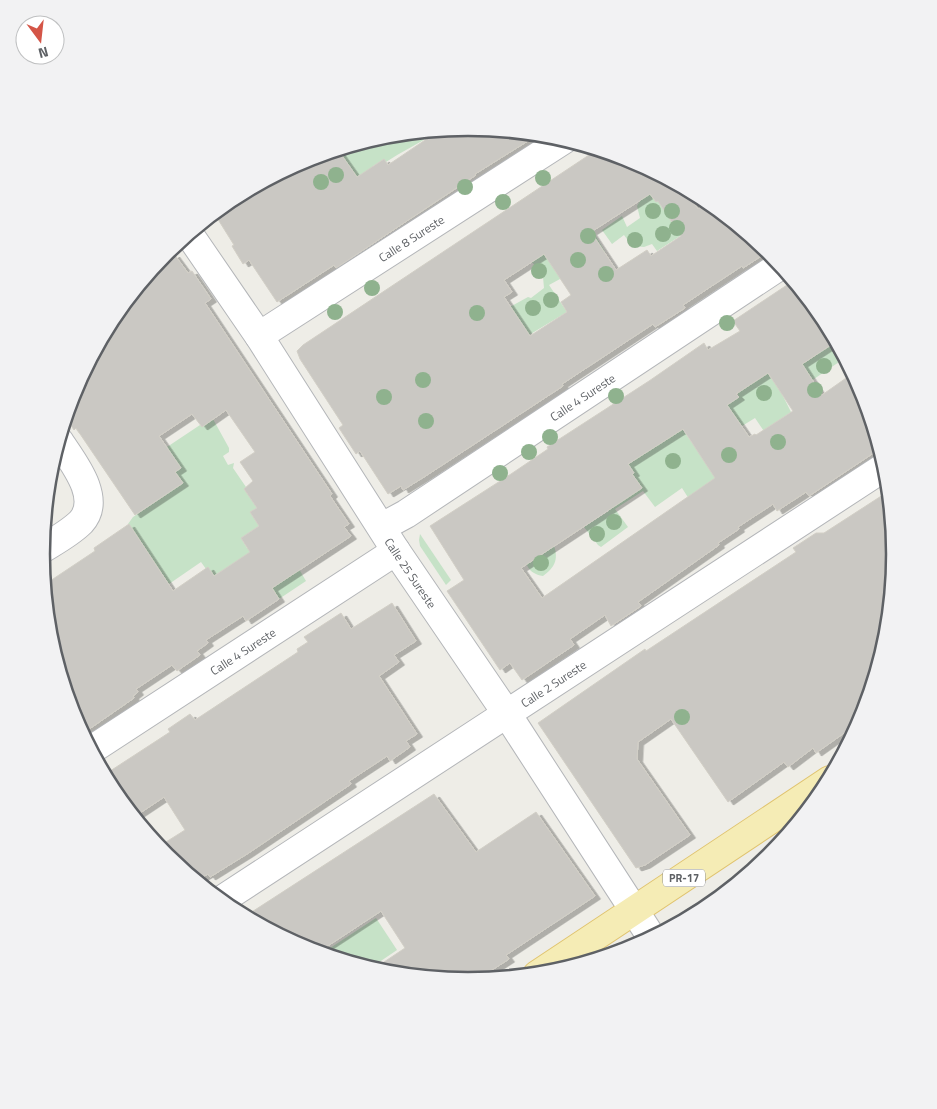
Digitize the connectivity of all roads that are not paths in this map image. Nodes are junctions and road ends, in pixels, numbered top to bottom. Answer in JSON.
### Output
{"nodes":[{"id":1,"x":555,"y":145,"type":"edge"},
{"id":2,"x":193,"y":240,"type":"edge"},
{"id":3,"x":774,"y":270,"type":"edge"},
{"id":4,"x":259,"y":336,"type":"junction"},
{"id":5,"x":64,"y":448,"type":"edge"},
{"id":6,"x":879,"y":471,"type":"edge"},
{"id":7,"x":382,"y":528,"type":"junction"},
{"id":8,"x":50,"y":543,"type":"edge"},
{"id":9,"x":396,"y":551,"type":"junction"},
{"id":10,"x":507,"y":714,"type":"junction"},
{"id":11,"x":96,"y":746,"type":"edge"},
{"id":12,"x":813,"y":791,"type":"edge"},
{"id":13,"x":227,"y":896,"type":"edge"},
{"id":14,"x":634,"y":911,"type":"junction"},
{"id":15,"x":648,"y":932,"type":"edge"},
{"id":16,"x":554,"y":964,"type":"edge"}],
"edges":[{"from":1,"to":4,"type":"street","name":"Calle 8 Sureste"},
{"from":2,"to":4,"type":"street","name":"Calle 25 Sureste"},
{"from":3,"to":7,"type":"street","name":"Calle 4 Sureste"},
{"from":4,"to":7,"type":"street","name":"Calle 25 Sureste"},
{"from":5,"to":8,"type":"street"},
{"from":6,"to":10,"type":"street","name":"Calle 2 Sureste"},
{"from":7,"to":9,"type":"street","name":"Calle 25 Sureste"},
{"from":9,"to":10,"type":"street","name":"Calle 25 Sureste"},
{"from":9,"to":11,"type":"street","name":"Calle 4 Sureste"},
{"from":10,"to":13,"type":"street","name":"Calle 2 Sureste"},
{"from":10,"to":14,"type":"street","name":"Calle 25 Sureste"},
{"from":12,"to":14,"type":"main road","number":"PR-17"},
{"from":14,"to":15,"type":"street","name":"Calle 25 Sureste"},
{"from":14,"to":16,"type":"main road","number":"PR-17"}]}
